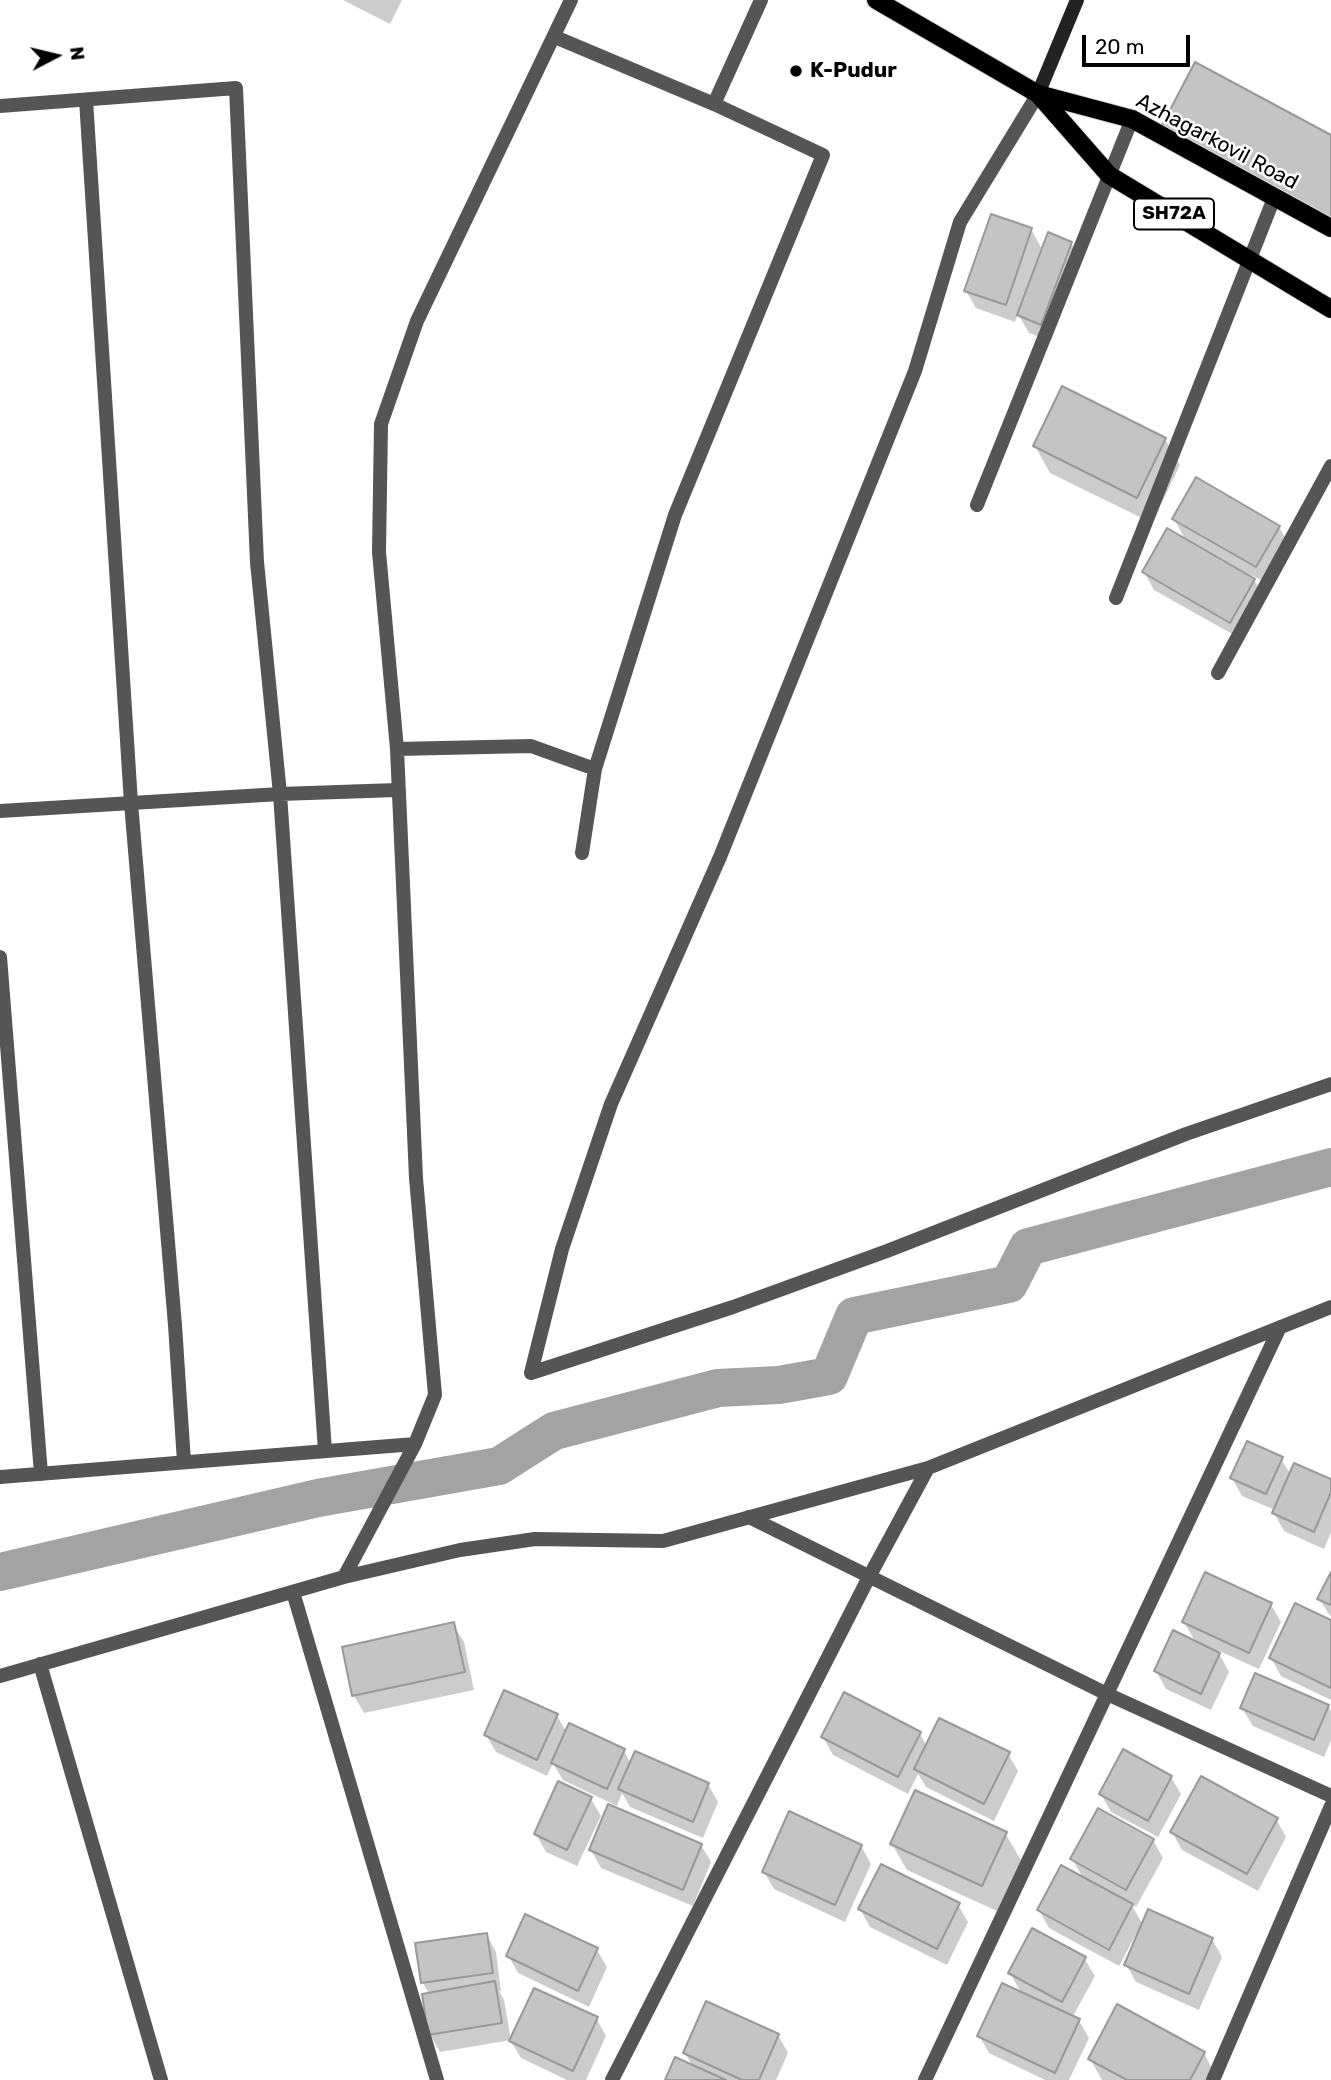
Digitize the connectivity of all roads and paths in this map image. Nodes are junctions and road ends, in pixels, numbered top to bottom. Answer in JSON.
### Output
{"nodes":[{"id":1,"x":571,"y":0,"type":"edge"},
{"id":2,"x":761,"y":0,"type":"edge"},
{"id":3,"x":876,"y":0,"type":"edge"},
{"id":4,"x":1077,"y":0,"type":"edge"},
{"id":5,"x":555,"y":37,"type":"junction"},
{"id":6,"x":1038,"y":93,"type":"junction"},
{"id":7,"x":86,"y":100,"type":"junction"},
{"id":8,"x":714,"y":104,"type":"junction"},
{"id":9,"x":0,"y":106,"type":"edge"},
{"id":10,"x":1132,"y":119,"type":"junction"},
{"id":11,"x":1109,"y":175,"type":"junction"},
{"id":12,"x":1274,"y":198,"type":"junction"},
{"id":13,"x":1331,"y":228,"type":"edge"},
{"id":14,"x":1250,"y":259,"type":"junction"},
{"id":15,"x":1331,"y":309,"type":"edge"},
{"id":16,"x":1331,"y":466,"type":"edge"},
{"id":17,"x":977,"y":505,"type":"dead end"},
{"id":18,"x":1116,"y":598,"type":"dead end"},
{"id":19,"x":1218,"y":673,"type":"dead end"},
{"id":20,"x":397,"y":749,"type":"junction"},
{"id":21,"x":595,"y":769,"type":"junction"},
{"id":22,"x":397,"y":790,"type":"junction"},
{"id":23,"x":280,"y":794,"type":"junction"},
{"id":24,"x":131,"y":803,"type":"junction"},
{"id":25,"x":0,"y":810,"type":"edge"},
{"id":26,"x":582,"y":853,"type":"dead end"},
{"id":27,"x":0,"y":957,"type":"edge"},
{"id":28,"x":1331,"y":1084,"type":"edge"},
{"id":29,"x":1331,"y":1307,"type":"edge"},
{"id":30,"x":1280,"y":1327,"type":"junction"},
{"id":31,"x":415,"y":1444,"type":"junction"},
{"id":32,"x":325,"y":1451,"type":"junction"},
{"id":33,"x":184,"y":1462,"type":"junction"},
{"id":34,"x":929,"y":1468,"type":"junction"},
{"id":35,"x":41,"y":1474,"type":"junction"},
{"id":36,"x":0,"y":1477,"type":"edge"},
{"id":37,"x":749,"y":1517,"type":"junction"},
{"id":38,"x":344,"y":1577,"type":"junction"},
{"id":39,"x":869,"y":1577,"type":"junction"},
{"id":40,"x":293,"y":1592,"type":"junction"},
{"id":41,"x":40,"y":1664,"type":"junction"},
{"id":42,"x":0,"y":1676,"type":"edge"},
{"id":43,"x":1107,"y":1695,"type":"junction"},
{"id":44,"x":1331,"y":1796,"type":"edge"},
{"id":45,"x":1331,"y":1806,"type":"edge"},
{"id":46,"x":161,"y":2080,"type":"edge"},
{"id":47,"x":437,"y":2080,"type":"edge"},
{"id":48,"x":612,"y":2080,"type":"edge"},
{"id":49,"x":925,"y":2080,"type":"edge"},
{"id":50,"x":1213,"y":2080,"type":"edge"}],
"edges":[{"from":1,"to":5,"type":"street"},
{"from":2,"to":8,"type":"street"},
{"from":3,"to":6,"type":"main road","name":"Azhagarkovil Road","number":"SH72A"},
{"from":4,"to":6,"type":"street"},
{"from":5,"to":8,"type":"street"},
{"from":5,"to":20,"type":"street"},
{"from":6,"to":10,"type":"main road","name":"Azhagarkovil Road","number":"SH72A"},
{"from":6,"to":11,"type":"main road","name":"Azhagarkovil Road","number":"SH72A"},
{"from":6,"to":28,"type":"street"},
{"from":7,"to":9,"type":"street"},
{"from":7,"to":23,"type":"street"},
{"from":7,"to":24,"type":"street"},
{"from":8,"to":21,"type":"street"},
{"from":10,"to":11,"type":"street"},
{"from":10,"to":12,"type":"main road","name":"Azhagarkovil Road","number":"SH72A"},
{"from":11,"to":14,"type":"main road","name":"Azhagarkovil Road","number":"SH72A"},
{"from":11,"to":17,"type":"street"},
{"from":12,"to":13,"type":"main road","name":"Azhagarkovil Road","number":"SH72A"},
{"from":12,"to":14,"type":"street"},
{"from":14,"to":15,"type":"main road","name":"Azhagarkovil Road","number":"SH72A"},
{"from":14,"to":18,"type":"street"},
{"from":16,"to":19,"type":"street"},
{"from":20,"to":21,"type":"street"},
{"from":20,"to":22,"type":"street"},
{"from":21,"to":26,"type":"street"},
{"from":22,"to":23,"type":"street"},
{"from":22,"to":31,"type":"street"},
{"from":23,"to":24,"type":"street"},
{"from":23,"to":32,"type":"street"},
{"from":24,"to":25,"type":"street"},
{"from":24,"to":33,"type":"street"},
{"from":27,"to":35,"type":"street"},
{"from":29,"to":30,"type":"street"},
{"from":30,"to":34,"type":"street"},
{"from":30,"to":43,"type":"street"},
{"from":31,"to":32,"type":"street"},
{"from":31,"to":38,"type":"street"},
{"from":32,"to":33,"type":"street"},
{"from":33,"to":35,"type":"street"},
{"from":34,"to":37,"type":"street"},
{"from":34,"to":39,"type":"street"},
{"from":35,"to":36,"type":"street"},
{"from":37,"to":38,"type":"street"},
{"from":37,"to":39,"type":"street"},
{"from":38,"to":40,"type":"street"},
{"from":39,"to":43,"type":"street"},
{"from":39,"to":48,"type":"street"},
{"from":40,"to":41,"type":"street"},
{"from":40,"to":47,"type":"street"},
{"from":41,"to":42,"type":"street"},
{"from":41,"to":46,"type":"street"},
{"from":43,"to":44,"type":"street"},
{"from":43,"to":49,"type":"street"},
{"from":45,"to":50,"type":"street"}]}
